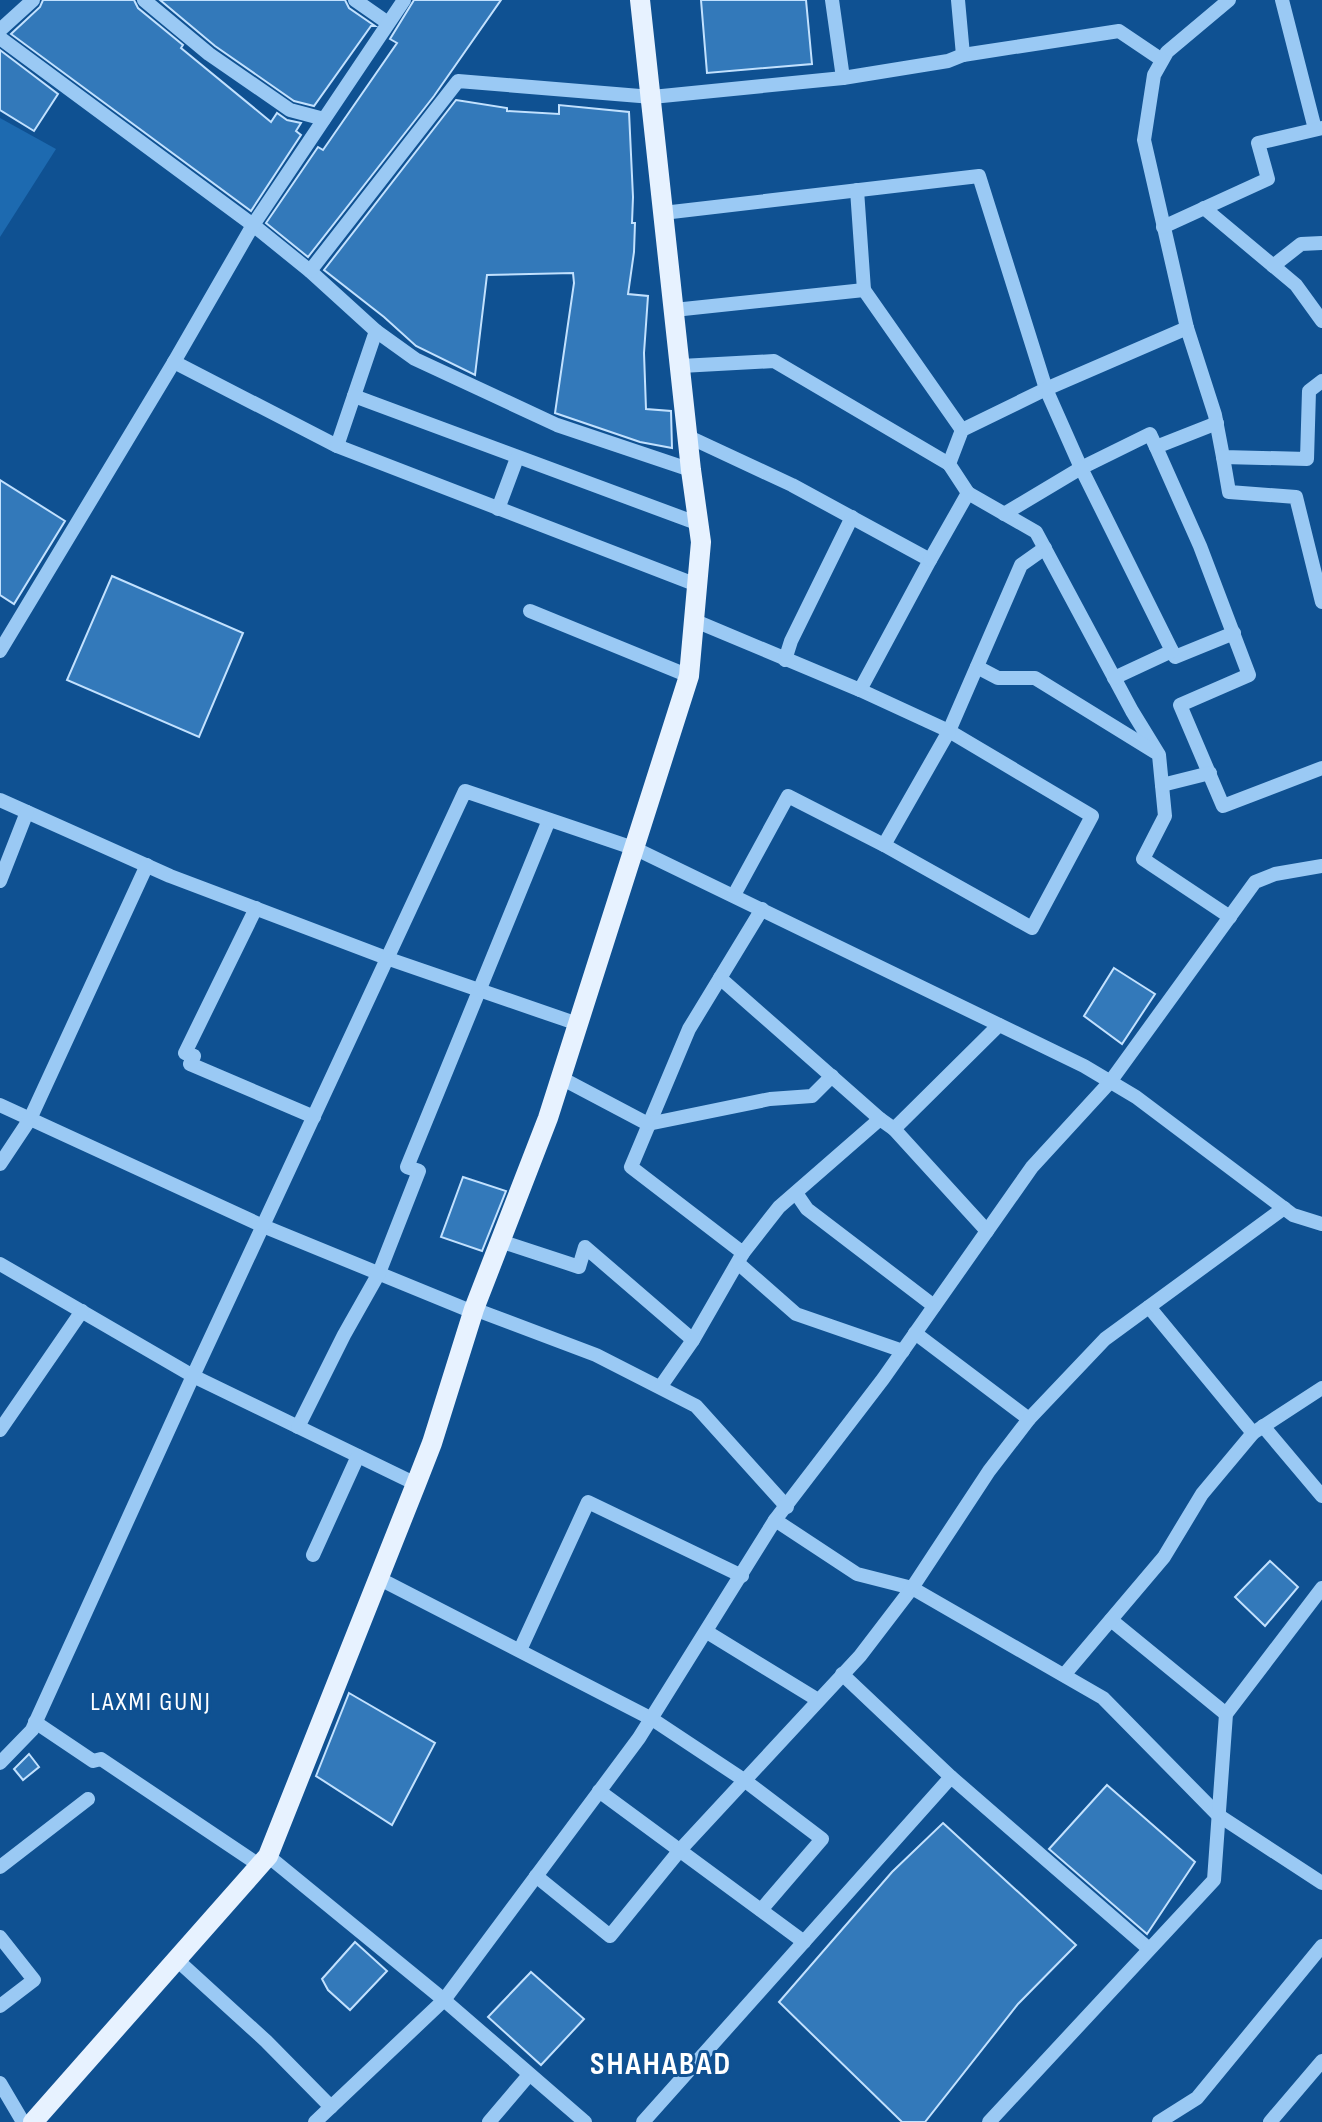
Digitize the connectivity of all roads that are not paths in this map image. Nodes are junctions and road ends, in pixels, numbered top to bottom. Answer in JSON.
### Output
{"nodes":[{"id":1,"x":33,"y":0,"type":"edge"},
{"id":2,"x":144,"y":0,"type":"edge"},
{"id":3,"x":355,"y":0,"type":"edge"},
{"id":4,"x":404,"y":0,"type":"edge"},
{"id":5,"x":640,"y":0,"type":"edge"},
{"id":6,"x":832,"y":0,"type":"edge"},
{"id":7,"x":958,"y":0,"type":"edge"},
{"id":8,"x":1229,"y":0,"type":"edge"},
{"id":9,"x":1282,"y":0,"type":"edge"},
{"id":10,"x":388,"y":23,"type":"junction"},
{"id":11,"x":0,"y":30,"type":"edge"},
{"id":12,"x":0,"y":38,"type":"edge"},
{"id":13,"x":963,"y":55,"type":"junction"},
{"id":14,"x":1162,"y":60,"type":"junction"},
{"id":15,"x":843,"y":78,"type":"junction"},
{"id":16,"x":652,"y":97,"type":"junction"},
{"id":17,"x":324,"y":119,"type":"junction"},
{"id":18,"x":1319,"y":129,"type":"edge"},
{"id":19,"x":857,"y":190,"type":"junction"},
{"id":20,"x":1204,"y":208,"type":"junction"},
{"id":21,"x":663,"y":213,"type":"junction"},
{"id":22,"x":253,"y":225,"type":"junction"},
{"id":23,"x":1163,"y":227,"type":"junction"},
{"id":24,"x":1322,"y":243,"type":"edge"},
{"id":25,"x":1273,"y":266,"type":"junction"},
{"id":26,"x":310,"y":271,"type":"junction"},
{"id":27,"x":864,"y":290,"type":"junction"},
{"id":28,"x":674,"y":310,"type":"junction"},
{"id":29,"x":1322,"y":321,"type":"edge"},
{"id":30,"x":1187,"y":328,"type":"junction"},
{"id":31,"x":376,"y":331,"type":"junction"},
{"id":32,"x":174,"y":362,"type":"junction"},
{"id":33,"x":681,"y":366,"type":"junction"},
{"id":34,"x":1322,"y":381,"type":"edge"},
{"id":35,"x":1046,"y":389,"type":"junction"},
{"id":36,"x":354,"y":396,"type":"junction"},
{"id":37,"x":1217,"y":423,"type":"junction"},
{"id":38,"x":962,"y":430,"type":"junction"},
{"id":39,"x":689,"y":437,"type":"junction"},
{"id":40,"x":337,"y":446,"type":"junction"},
{"id":41,"x":1156,"y":447,"type":"junction"},
{"id":42,"x":1223,"y":457,"type":"junction"},
{"id":43,"x":517,"y":458,"type":"junction"},
{"id":44,"x":949,"y":464,"type":"junction"},
{"id":45,"x":1081,"y":468,"type":"junction"},
{"id":46,"x":691,"y":470,"type":"junction"},
{"id":47,"x":968,"y":493,"type":"junction"},
{"id":48,"x":498,"y":509,"type":"junction"},
{"id":49,"x":1004,"y":514,"type":"junction"},
{"id":50,"x":852,"y":517,"type":"junction"},
{"id":51,"x":699,"y":524,"type":"junction"},
{"id":52,"x":1045,"y":548,"type":"junction"},
{"id":53,"x":930,"y":560,"type":"junction"},
{"id":54,"x":697,"y":585,"type":"junction"},
{"id":55,"x":1322,"y":602,"type":"edge"},
{"id":56,"x":530,"y":611,"type":"dead end"},
{"id":57,"x":693,"y":620,"type":"junction"},
{"id":58,"x":1234,"y":633,"type":"junction"},
{"id":59,"x":0,"y":651,"type":"edge"},
{"id":60,"x":1172,"y":651,"type":"junction"},
{"id":61,"x":785,"y":660,"type":"junction"},
{"id":62,"x":977,"y":667,"type":"junction"},
{"id":63,"x":689,"y":676,"type":"junction"},
{"id":64,"x":1114,"y":678,"type":"junction"},
{"id":65,"x":860,"y":690,"type":"junction"},
{"id":66,"x":949,"y":731,"type":"junction"},
{"id":67,"x":1159,"y":755,"type":"junction"},
{"id":68,"x":1322,"y":768,"type":"edge"},
{"id":69,"x":1210,"y":773,"type":"junction"},
{"id":70,"x":1162,"y":785,"type":"junction"},
{"id":71,"x":0,"y":800,"type":"edge"},
{"id":72,"x":27,"y":812,"type":"junction"},
{"id":73,"x":549,"y":820,"type":"junction"},
{"id":74,"x":884,"y":845,"type":"junction"},
{"id":75,"x":636,"y":849,"type":"junction"},
{"id":76,"x":147,"y":865,"type":"junction"},
{"id":77,"x":1322,"y":866,"type":"edge"},
{"id":78,"x":0,"y":881,"type":"edge"},
{"id":79,"x":734,"y":895,"type":"junction"},
{"id":80,"x":256,"y":908,"type":"junction"},
{"id":81,"x":762,"y":909,"type":"junction"},
{"id":82,"x":1230,"y":917,"type":"junction"},
{"id":83,"x":389,"y":959,"type":"junction"},
{"id":84,"x":720,"y":978,"type":"junction"},
{"id":85,"x":479,"y":990,"type":"junction"},
{"id":86,"x":578,"y":1024,"type":"junction"},
{"id":87,"x":999,"y":1025,"type":"junction"},
{"id":88,"x":832,"y":1076,"type":"junction"},
{"id":89,"x":561,"y":1078,"type":"junction"},
{"id":90,"x":1110,"y":1082,"type":"junction"},
{"id":91,"x":0,"y":1105,"type":"edge"},
{"id":92,"x":314,"y":1117,"type":"junction"},
{"id":93,"x":30,"y":1119,"type":"junction"},
{"id":94,"x":880,"y":1119,"type":"junction"},
{"id":95,"x":648,"y":1124,"type":"junction"},
{"id":96,"x":894,"y":1129,"type":"junction"},
{"id":97,"x":0,"y":1164,"type":"edge"},
{"id":98,"x":796,"y":1193,"type":"junction"},
{"id":99,"x":1284,"y":1208,"type":"junction"},
{"id":100,"x":1322,"y":1224,"type":"edge"},
{"id":101,"x":263,"y":1226,"type":"junction"},
{"id":102,"x":987,"y":1231,"type":"junction"},
{"id":103,"x":500,"y":1241,"type":"junction"},
{"id":104,"x":741,"y":1259,"type":"junction"},
{"id":105,"x":0,"y":1264,"type":"edge"},
{"id":106,"x":379,"y":1273,"type":"junction"},
{"id":107,"x":934,"y":1306,"type":"junction"},
{"id":108,"x":1149,"y":1307,"type":"junction"},
{"id":109,"x":82,"y":1311,"type":"junction"},
{"id":110,"x":474,"y":1311,"type":"junction"},
{"id":111,"x":915,"y":1333,"type":"junction"},
{"id":112,"x":693,"y":1340,"type":"junction"},
{"id":113,"x":903,"y":1351,"type":"junction"},
{"id":114,"x":193,"y":1376,"type":"junction"},
{"id":115,"x":661,"y":1386,"type":"junction"},
{"id":116,"x":1322,"y":1388,"type":"edge"},
{"id":117,"x":1029,"y":1419,"type":"junction"},
{"id":118,"x":298,"y":1427,"type":"junction"},
{"id":119,"x":0,"y":1430,"type":"edge"},
{"id":120,"x":1258,"y":1430,"type":"junction"},
{"id":121,"x":358,"y":1456,"type":"junction"},
{"id":122,"x":416,"y":1484,"type":"junction"},
{"id":123,"x":1322,"y":1496,"type":"edge"},
{"id":124,"x":787,"y":1507,"type":"junction"},
{"id":125,"x":775,"y":1520,"type":"junction"},
{"id":126,"x":313,"y":1555,"type":"dead end"},
{"id":127,"x":742,"y":1576,"type":"junction"},
{"id":128,"x":378,"y":1578,"type":"junction"},
{"id":129,"x":912,"y":1588,"type":"junction"},
{"id":130,"x":1322,"y":1588,"type":"edge"},
{"id":131,"x":1111,"y":1620,"type":"junction"},
{"id":132,"x":707,"y":1632,"type":"junction"},
{"id":133,"x":520,"y":1650,"type":"junction"},
{"id":134,"x":842,"y":1674,"type":"junction"},
{"id":135,"x":1064,"y":1675,"type":"junction"},
{"id":136,"x":818,"y":1700,"type":"junction"},
{"id":137,"x":1226,"y":1714,"type":"junction"},
{"id":138,"x":652,"y":1719,"type":"junction"},
{"id":139,"x":35,"y":1722,"type":"junction"},
{"id":140,"x":0,"y":1763,"type":"edge"},
{"id":141,"x":951,"y":1777,"type":"junction"},
{"id":142,"x":744,"y":1780,"type":"junction"},
{"id":143,"x":599,"y":1791,"type":"junction"},
{"id":144,"x":88,"y":1799,"type":"dead end"},
{"id":145,"x":1218,"y":1815,"type":"junction"},
{"id":146,"x":680,"y":1850,"type":"junction"},
{"id":147,"x":264,"y":1861,"type":"junction"},
{"id":148,"x":0,"y":1867,"type":"edge"},
{"id":149,"x":536,"y":1876,"type":"junction"},
{"id":150,"x":1322,"y":1883,"type":"edge"},
{"id":151,"x":761,"y":1910,"type":"junction"},
{"id":152,"x":0,"y":1937,"type":"edge"},
{"id":153,"x":804,"y":1942,"type":"junction"},
{"id":154,"x":1322,"y":1946,"type":"edge"},
{"id":155,"x":1149,"y":1949,"type":"junction"},
{"id":156,"x":176,"y":1959,"type":"junction"},
{"id":157,"x":444,"y":2000,"type":"junction"},
{"id":158,"x":0,"y":2006,"type":"edge"},
{"id":159,"x":1322,"y":2061,"type":"edge"},
{"id":160,"x":529,"y":2075,"type":"junction"},
{"id":161,"x":0,"y":2083,"type":"edge"},
{"id":162,"x":331,"y":2107,"type":"junction"},
{"id":163,"x":579,"y":2120,"type":"edge"},
{"id":164,"x":23,"y":2122,"type":"edge"},
{"id":165,"x":33,"y":2122,"type":"edge"},
{"id":166,"x":315,"y":2122,"type":"edge"},
{"id":167,"x":489,"y":2122,"type":"edge"},
{"id":168,"x":643,"y":2122,"type":"edge"},
{"id":169,"x":989,"y":2122,"type":"edge"},
{"id":170,"x":1159,"y":2122,"type":"edge"},
{"id":171,"x":1270,"y":2122,"type":"edge"}],
"edges":[{"from":1,"to":11,"type":"street"},
{"from":2,"to":17,"type":"street"},
{"from":3,"to":10,"type":"street"},
{"from":4,"to":10,"type":"street"},
{"from":5,"to":16,"type":"main road"},
{"from":6,"to":15,"type":"street"},
{"from":7,"to":13,"type":"street"},
{"from":8,"to":14,"type":"street"},
{"from":9,"to":18,"type":"street"},
{"from":10,"to":17,"type":"street"},
{"from":12,"to":22,"type":"street"},
{"from":13,"to":14,"type":"street"},
{"from":13,"to":15,"type":"street"},
{"from":14,"to":23,"type":"street"},
{"from":15,"to":16,"type":"street"},
{"from":16,"to":21,"type":"main road"},
{"from":16,"to":26,"type":"street"},
{"from":17,"to":22,"type":"street"},
{"from":18,"to":20,"type":"street"},
{"from":19,"to":21,"type":"street"},
{"from":19,"to":27,"type":"street"},
{"from":19,"to":35,"type":"street"},
{"from":20,"to":23,"type":"street"},
{"from":20,"to":25,"type":"street"},
{"from":21,"to":28,"type":"main road"},
{"from":22,"to":26,"type":"street"},
{"from":22,"to":32,"type":"street"},
{"from":23,"to":30,"type":"street"},
{"from":24,"to":25,"type":"street"},
{"from":25,"to":29,"type":"street"},
{"from":26,"to":31,"type":"street"},
{"from":27,"to":28,"type":"street"},
{"from":27,"to":38,"type":"street"},
{"from":28,"to":33,"type":"main road"},
{"from":30,"to":35,"type":"street"},
{"from":30,"to":37,"type":"street"},
{"from":31,"to":36,"type":"street"},
{"from":31,"to":46,"type":"street"},
{"from":32,"to":40,"type":"street"},
{"from":32,"to":59,"type":"street"},
{"from":33,"to":39,"type":"main road"},
{"from":33,"to":44,"type":"street"},
{"from":34,"to":42,"type":"street"},
{"from":35,"to":38,"type":"street"},
{"from":35,"to":45,"type":"street"},
{"from":36,"to":40,"type":"street"},
{"from":36,"to":43,"type":"street"},
{"from":37,"to":41,"type":"street"},
{"from":37,"to":42,"type":"street"},
{"from":38,"to":44,"type":"street"},
{"from":39,"to":46,"type":"main road"},
{"from":39,"to":50,"type":"street"},
{"from":40,"to":48,"type":"street"},
{"from":41,"to":45,"type":"street"},
{"from":41,"to":58,"type":"street"},
{"from":42,"to":55,"type":"street"},
{"from":43,"to":48,"type":"street"},
{"from":43,"to":51,"type":"street"},
{"from":44,"to":47,"type":"street"},
{"from":45,"to":49,"type":"street"},
{"from":45,"to":60,"type":"street"},
{"from":46,"to":51,"type":"main road"},
{"from":47,"to":49,"type":"street"},
{"from":47,"to":53,"type":"street"},
{"from":48,"to":54,"type":"street"},
{"from":49,"to":52,"type":"street"},
{"from":50,"to":53,"type":"street"},
{"from":50,"to":61,"type":"street"},
{"from":51,"to":54,"type":"main road"},
{"from":52,"to":62,"type":"street"},
{"from":52,"to":64,"type":"street"},
{"from":53,"to":65,"type":"street"},
{"from":54,"to":57,"type":"main road"},
{"from":56,"to":63,"type":"street"},
{"from":57,"to":61,"type":"street"},
{"from":57,"to":63,"type":"main road"},
{"from":58,"to":60,"type":"street"},
{"from":58,"to":69,"type":"street"},
{"from":60,"to":64,"type":"street"},
{"from":61,"to":65,"type":"street"},
{"from":62,"to":66,"type":"street"},
{"from":62,"to":67,"type":"street"},
{"from":63,"to":75,"type":"main road"},
{"from":64,"to":67,"type":"street"},
{"from":65,"to":66,"type":"street"},
{"from":66,"to":74,"type":"street"},
{"from":66,"to":74,"type":"street"},
{"from":67,"to":70,"type":"street"},
{"from":68,"to":69,"type":"street"},
{"from":69,"to":70,"type":"street"},
{"from":70,"to":82,"type":"street"},
{"from":71,"to":72,"type":"street"},
{"from":72,"to":76,"type":"street"},
{"from":72,"to":78,"type":"street"},
{"from":73,"to":75,"type":"street"},
{"from":73,"to":83,"type":"street"},
{"from":73,"to":85,"type":"street"},
{"from":74,"to":79,"type":"street"},
{"from":75,"to":79,"type":"street"},
{"from":75,"to":86,"type":"main road"},
{"from":76,"to":80,"type":"street"},
{"from":76,"to":93,"type":"street"},
{"from":77,"to":82,"type":"street"},
{"from":79,"to":81,"type":"street"},
{"from":80,"to":83,"type":"street"},
{"from":80,"to":92,"type":"street"},
{"from":81,"to":84,"type":"street"},
{"from":81,"to":87,"type":"street"},
{"from":82,"to":90,"type":"street"},
{"from":83,"to":85,"type":"street"},
{"from":83,"to":92,"type":"street"},
{"from":84,"to":88,"type":"street"},
{"from":84,"to":95,"type":"street"},
{"from":85,"to":86,"type":"street"},
{"from":85,"to":106,"type":"street"},
{"from":86,"to":89,"type":"main road"},
{"from":87,"to":90,"type":"street"},
{"from":87,"to":96,"type":"street"},
{"from":88,"to":94,"type":"street"},
{"from":88,"to":95,"type":"street"},
{"from":89,"to":95,"type":"street"},
{"from":89,"to":103,"type":"main road"},
{"from":90,"to":99,"type":"street"},
{"from":90,"to":102,"type":"street"},
{"from":91,"to":93,"type":"street"},
{"from":92,"to":101,"type":"street"},
{"from":93,"to":97,"type":"street"},
{"from":93,"to":101,"type":"street"},
{"from":94,"to":96,"type":"street"},
{"from":94,"to":98,"type":"street"},
{"from":95,"to":104,"type":"street"},
{"from":96,"to":102,"type":"street"},
{"from":98,"to":104,"type":"street"},
{"from":98,"to":107,"type":"street"},
{"from":99,"to":100,"type":"street"},
{"from":99,"to":108,"type":"street"},
{"from":101,"to":106,"type":"street"},
{"from":101,"to":114,"type":"street"},
{"from":102,"to":107,"type":"street"},
{"from":103,"to":110,"type":"main road"},
{"from":103,"to":112,"type":"street"},
{"from":104,"to":112,"type":"street"},
{"from":104,"to":113,"type":"street"},
{"from":105,"to":109,"type":"street"},
{"from":106,"to":110,"type":"street"},
{"from":106,"to":118,"type":"street"},
{"from":107,"to":111,"type":"street"},
{"from":108,"to":117,"type":"street"},
{"from":108,"to":120,"type":"street"},
{"from":109,"to":114,"type":"street"},
{"from":109,"to":119,"type":"street"},
{"from":110,"to":115,"type":"street"},
{"from":110,"to":122,"type":"main road"},
{"from":111,"to":113,"type":"street"},
{"from":111,"to":117,"type":"street"},
{"from":112,"to":115,"type":"street"},
{"from":113,"to":124,"type":"street"},
{"from":114,"to":118,"type":"street"},
{"from":114,"to":139,"type":"street"},
{"from":115,"to":124,"type":"street"},
{"from":116,"to":120,"type":"street"},
{"from":117,"to":129,"type":"street"},
{"from":118,"to":121,"type":"street"},
{"from":120,"to":123,"type":"street"},
{"from":120,"to":131,"type":"street"},
{"from":121,"to":122,"type":"street"},
{"from":121,"to":126,"type":"street"},
{"from":122,"to":128,"type":"main road"},
{"from":124,"to":125,"type":"street"},
{"from":125,"to":127,"type":"street"},
{"from":125,"to":129,"type":"street"},
{"from":127,"to":132,"type":"street"},
{"from":127,"to":133,"type":"street"},
{"from":128,"to":133,"type":"street"},
{"from":128,"to":147,"type":"main road"},
{"from":129,"to":134,"type":"street"},
{"from":129,"to":135,"type":"street"},
{"from":130,"to":137,"type":"street"},
{"from":131,"to":135,"type":"street"},
{"from":131,"to":137,"type":"street"},
{"from":132,"to":136,"type":"street"},
{"from":132,"to":138,"type":"street"},
{"from":133,"to":138,"type":"street"},
{"from":134,"to":136,"type":"street"},
{"from":134,"to":141,"type":"street"},
{"from":135,"to":145,"type":"street"},
{"from":136,"to":142,"type":"street"},
{"from":137,"to":145,"type":"street"},
{"from":138,"to":142,"type":"street"},
{"from":138,"to":143,"type":"street"},
{"from":139,"to":140,"type":"street"},
{"from":139,"to":147,"type":"street"},
{"from":141,"to":153,"type":"street"},
{"from":141,"to":155,"type":"street"},
{"from":142,"to":146,"type":"street"},
{"from":142,"to":151,"type":"street"},
{"from":143,"to":146,"type":"street"},
{"from":143,"to":149,"type":"street"},
{"from":144,"to":148,"type":"street"},
{"from":145,"to":150,"type":"street"},
{"from":145,"to":155,"type":"street"},
{"from":146,"to":149,"type":"street"},
{"from":146,"to":151,"type":"street"},
{"from":147,"to":156,"type":"main road"},
{"from":147,"to":157,"type":"street"},
{"from":149,"to":157,"type":"street"},
{"from":151,"to":153,"type":"street"},
{"from":152,"to":158,"type":"street"},
{"from":153,"to":168,"type":"street"},
{"from":154,"to":170,"type":"street"},
{"from":155,"to":169,"type":"street"},
{"from":156,"to":162,"type":"street"},
{"from":156,"to":165,"type":"main road"},
{"from":157,"to":160,"type":"street"},
{"from":157,"to":162,"type":"street"},
{"from":159,"to":171,"type":"street"},
{"from":160,"to":163,"type":"street"},
{"from":160,"to":167,"type":"street"},
{"from":161,"to":164,"type":"street"},
{"from":162,"to":166,"type":"street"}]}
